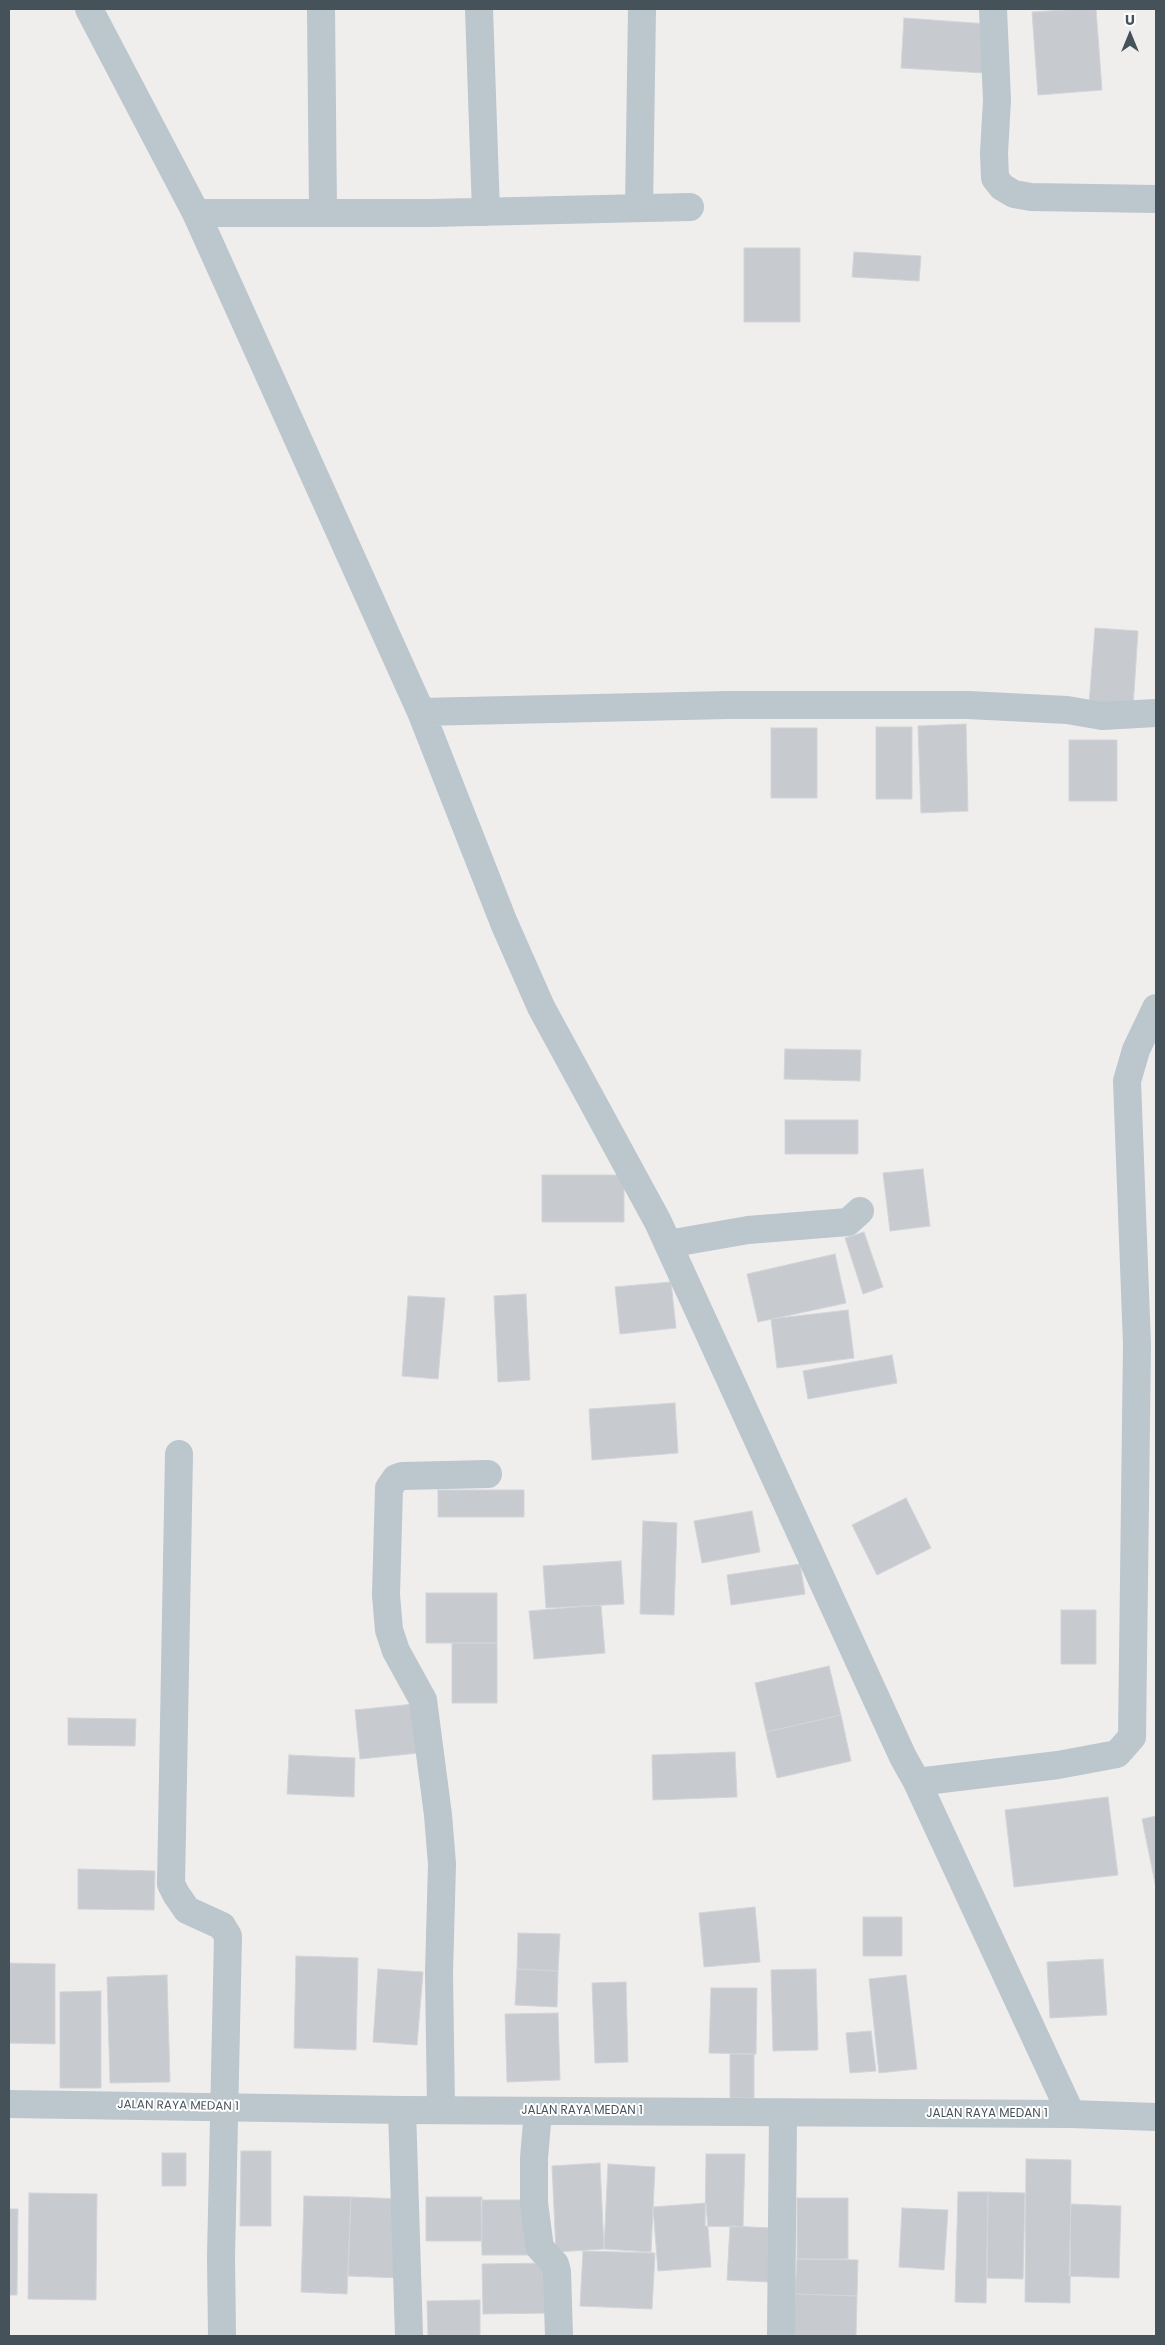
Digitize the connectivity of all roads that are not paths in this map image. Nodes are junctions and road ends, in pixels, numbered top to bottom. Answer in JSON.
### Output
{"nodes":[{"id":1,"x":89,"y":9,"type":"edge"},
{"id":2,"x":320,"y":9,"type":"edge"},
{"id":3,"x":479,"y":9,"type":"edge"},
{"id":4,"x":642,"y":9,"type":"edge"},
{"id":5,"x":993,"y":9,"type":"edge"},
{"id":6,"x":1156,"y":199,"type":"edge"},
{"id":7,"x":690,"y":207,"type":"dead end"},
{"id":8,"x":639,"y":208,"type":"junction"},
{"id":9,"x":486,"y":212,"type":"junction"},
{"id":10,"x":196,"y":213,"type":"junction"},
{"id":11,"x":323,"y":213,"type":"junction"},
{"id":12,"x":421,"y":712,"type":"junction"},
{"id":13,"x":1156,"y":713,"type":"edge"},
{"id":14,"x":1156,"y":1008,"type":"edge"},
{"id":15,"x":860,"y":1211,"type":"dead end"},
{"id":16,"x":668,"y":1244,"type":"junction"},
{"id":17,"x":179,"y":1454,"type":"dead end"},
{"id":18,"x":488,"y":1474,"type":"dead end"},
{"id":19,"x":916,"y":1782,"type":"junction"},
{"id":20,"x":9,"y":2104,"type":"edge"},
{"id":21,"x":226,"y":2107,"type":"junction"},
{"id":22,"x":441,"y":2109,"type":"junction"},
{"id":23,"x":402,"y":2110,"type":"junction"},
{"id":24,"x":538,"y":2111,"type":"junction"},
{"id":25,"x":783,"y":2113,"type":"junction"},
{"id":26,"x":1071,"y":2114,"type":"junction"},
{"id":27,"x":1156,"y":2117,"type":"edge"},
{"id":28,"x":222,"y":2336,"type":"edge"},
{"id":29,"x":409,"y":2336,"type":"edge"},
{"id":30,"x":559,"y":2336,"type":"edge"},
{"id":31,"x":781,"y":2336,"type":"edge"}],
"edges":[{"from":1,"to":10,"type":"street"},
{"from":2,"to":11,"type":"street"},
{"from":3,"to":9,"type":"street"},
{"from":4,"to":8,"type":"street"},
{"from":5,"to":6,"type":"street"},
{"from":7,"to":8,"type":"street"},
{"from":8,"to":9,"type":"street"},
{"from":9,"to":11,"type":"street"},
{"from":10,"to":11,"type":"street"},
{"from":10,"to":12,"type":"street"},
{"from":12,"to":13,"type":"street"},
{"from":12,"to":16,"type":"street"},
{"from":14,"to":19,"type":"street"},
{"from":15,"to":16,"type":"street"},
{"from":16,"to":19,"type":"street"},
{"from":17,"to":21,"type":"street"},
{"from":18,"to":22,"type":"street"},
{"from":19,"to":26,"type":"street"},
{"from":20,"to":21,"type":"street","name":"JALAN RAYA MEDAN 1"},
{"from":21,"to":23,"type":"street","name":"JALAN RAYA MEDAN 1"},
{"from":21,"to":28,"type":"street"},
{"from":22,"to":23,"type":"street","name":"JALAN RAYA MEDAN 1"},
{"from":22,"to":24,"type":"street","name":"JALAN RAYA MEDAN 1"},
{"from":23,"to":29,"type":"street"},
{"from":24,"to":25,"type":"street","name":"JALAN RAYA MEDAN 1"},
{"from":24,"to":30,"type":"street"},
{"from":25,"to":26,"type":"street","name":"JALAN RAYA MEDAN 1"},
{"from":25,"to":31,"type":"street"},
{"from":26,"to":27,"type":"street","name":"JALAN RAYA MEDAN 1"}]}
